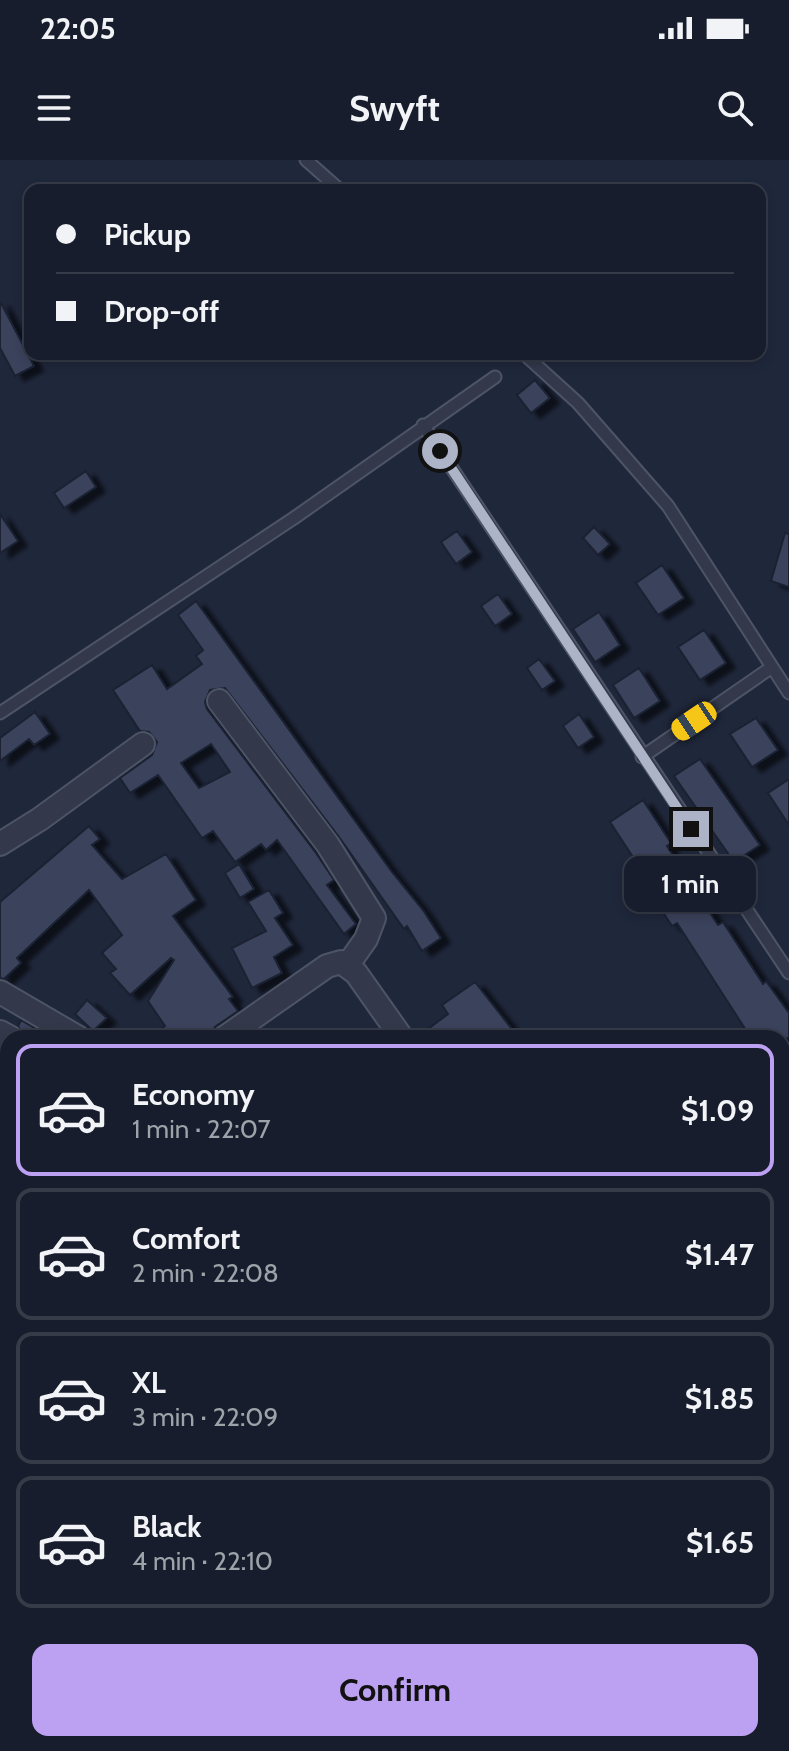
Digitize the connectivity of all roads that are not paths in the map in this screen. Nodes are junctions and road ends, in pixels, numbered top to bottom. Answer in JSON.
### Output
{"nodes":[{"id":1,"x":306,"y":160,"type":"edge"},
{"id":2,"x":333,"y":184,"type":"edge"},
{"id":3,"x":531,"y":360,"type":"edge"},
{"id":4,"x":495,"y":377,"type":"dead end"},
{"id":5,"x":423,"y":425,"type":"junction"},
{"id":6,"x":772,"y":667,"type":"junction"},
{"id":7,"x":788,"y":689,"type":"edge"},
{"id":8,"x":219,"y":701,"type":"dead end"},
{"id":9,"x":0,"y":713,"type":"edge"},
{"id":10,"x":143,"y":744,"type":"dead end"},
{"id":11,"x":642,"y":757,"type":"junction"},
{"id":12,"x":0,"y":844,"type":"edge"},
{"id":13,"x":347,"y":966,"type":"junction"},
{"id":14,"x":789,"y":973,"type":"edge"},
{"id":15,"x":0,"y":992,"type":"edge"},
{"id":16,"x":65,"y":1030,"type":"edge"},
{"id":17,"x":235,"y":1030,"type":"edge"},
{"id":18,"x":396,"y":1030,"type":"edge"}],
"edges":[{"from":1,"to":2,"type":"lane"},
{"from":3,"to":6,"type":"lane"},
{"from":4,"to":5,"type":"lane"},
{"from":5,"to":9,"type":"lane"},
{"from":5,"to":11,"type":"lane"},
{"from":6,"to":7,"type":"lane"},
{"from":6,"to":11,"type":"lane"},
{"from":8,"to":13,"type":"street"},
{"from":10,"to":12,"type":"street"},
{"from":11,"to":14,"type":"lane"},
{"from":13,"to":17,"type":"street"},
{"from":13,"to":18,"type":"street"},
{"from":15,"to":16,"type":"street"}]}
